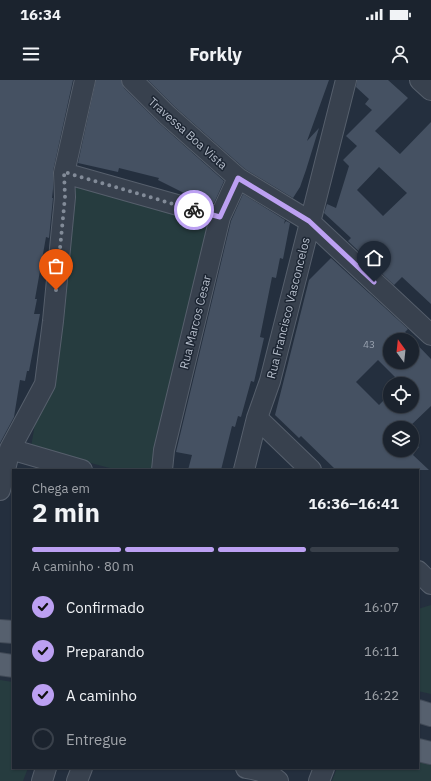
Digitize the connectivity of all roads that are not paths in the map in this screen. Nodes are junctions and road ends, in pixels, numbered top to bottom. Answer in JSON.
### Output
{"nodes":[{"id":1,"x":85,"y":80,"type":"edge"},
{"id":2,"x":132,"y":80,"type":"edge"},
{"id":3,"x":346,"y":80,"type":"edge"},
{"id":4,"x":420,"y":80,"type":"edge"},
{"id":5,"x":431,"y":90,"type":"edge"},
{"id":6,"x":64,"y":172,"type":"junction"},
{"id":7,"x":238,"y":178,"type":"junction"},
{"id":8,"x":220,"y":217,"type":"junction"},
{"id":9,"x":309,"y":221,"type":"junction"},
{"id":10,"x":431,"y":335,"type":"edge"},
{"id":11,"x":257,"y":418,"type":"junction"},
{"id":12,"x":10,"y":449,"type":"junction"},
{"id":13,"x":79,"y":469,"type":"edge"},
{"id":14,"x":162,"y":469,"type":"edge"},
{"id":15,"x":244,"y":469,"type":"edge"},
{"id":16,"x":310,"y":469,"type":"edge"},
{"id":17,"x":0,"y":490,"type":"edge"},
{"id":18,"x":419,"y":572,"type":"edge"},
{"id":19,"x":431,"y":584,"type":"edge"},
{"id":20,"x":0,"y":631,"type":"edge"},
{"id":21,"x":12,"y":632,"type":"edge"},
{"id":22,"x":0,"y":664,"type":"edge"},
{"id":23,"x":12,"y":666,"type":"edge"},
{"id":24,"x":419,"y":711,"type":"edge"},
{"id":25,"x":431,"y":715,"type":"edge"},
{"id":26,"x":419,"y":750,"type":"edge"},
{"id":27,"x":431,"y":753,"type":"edge"},
{"id":28,"x":46,"y":769,"type":"edge"},
{"id":29,"x":82,"y":769,"type":"edge"},
{"id":30,"x":251,"y":769,"type":"edge"},
{"id":31,"x":324,"y":769,"type":"edge"},
{"id":32,"x":42,"y":781,"type":"edge"},
{"id":33,"x":76,"y":781,"type":"edge"},
{"id":34,"x":278,"y":781,"type":"edge"},
{"id":35,"x":319,"y":781,"type":"edge"}],
"edges":[{"from":1,"to":6,"type":"street"},
{"from":2,"to":7,"type":"street","name":"Travessa Boa Vista"},
{"from":3,"to":9,"type":"street","name":"Rua Francisco Vasconcelos"},
{"from":4,"to":5,"type":"street"},
{"from":6,"to":8,"type":"street"},
{"from":6,"to":12,"type":"street"},
{"from":7,"to":8,"type":"street","name":"Rua Marcos Cesar"},
{"from":7,"to":9,"type":"street","name":"Travessa Boa Vista"},
{"from":8,"to":14,"type":"street","name":"Rua Marcos Cesar"},
{"from":9,"to":10,"type":"street","name":"Travessa Boa Vista"},
{"from":9,"to":11,"type":"street","name":"Rua Francisco Vasconcelos"},
{"from":11,"to":15,"type":"street","name":"Rua Francisco Vasconcelos"},
{"from":11,"to":16,"type":"street"},
{"from":12,"to":13,"type":"street"},
{"from":12,"to":17,"type":"street"},
{"from":18,"to":19,"type":"street"},
{"from":20,"to":21,"type":"main road"},
{"from":22,"to":23,"type":"main road"},
{"from":24,"to":25,"type":"main road"},
{"from":26,"to":27,"type":"main road"},
{"from":28,"to":32,"type":"street"},
{"from":29,"to":33,"type":"street"},
{"from":30,"to":34,"type":"street"},
{"from":31,"to":35,"type":"street"}]}
